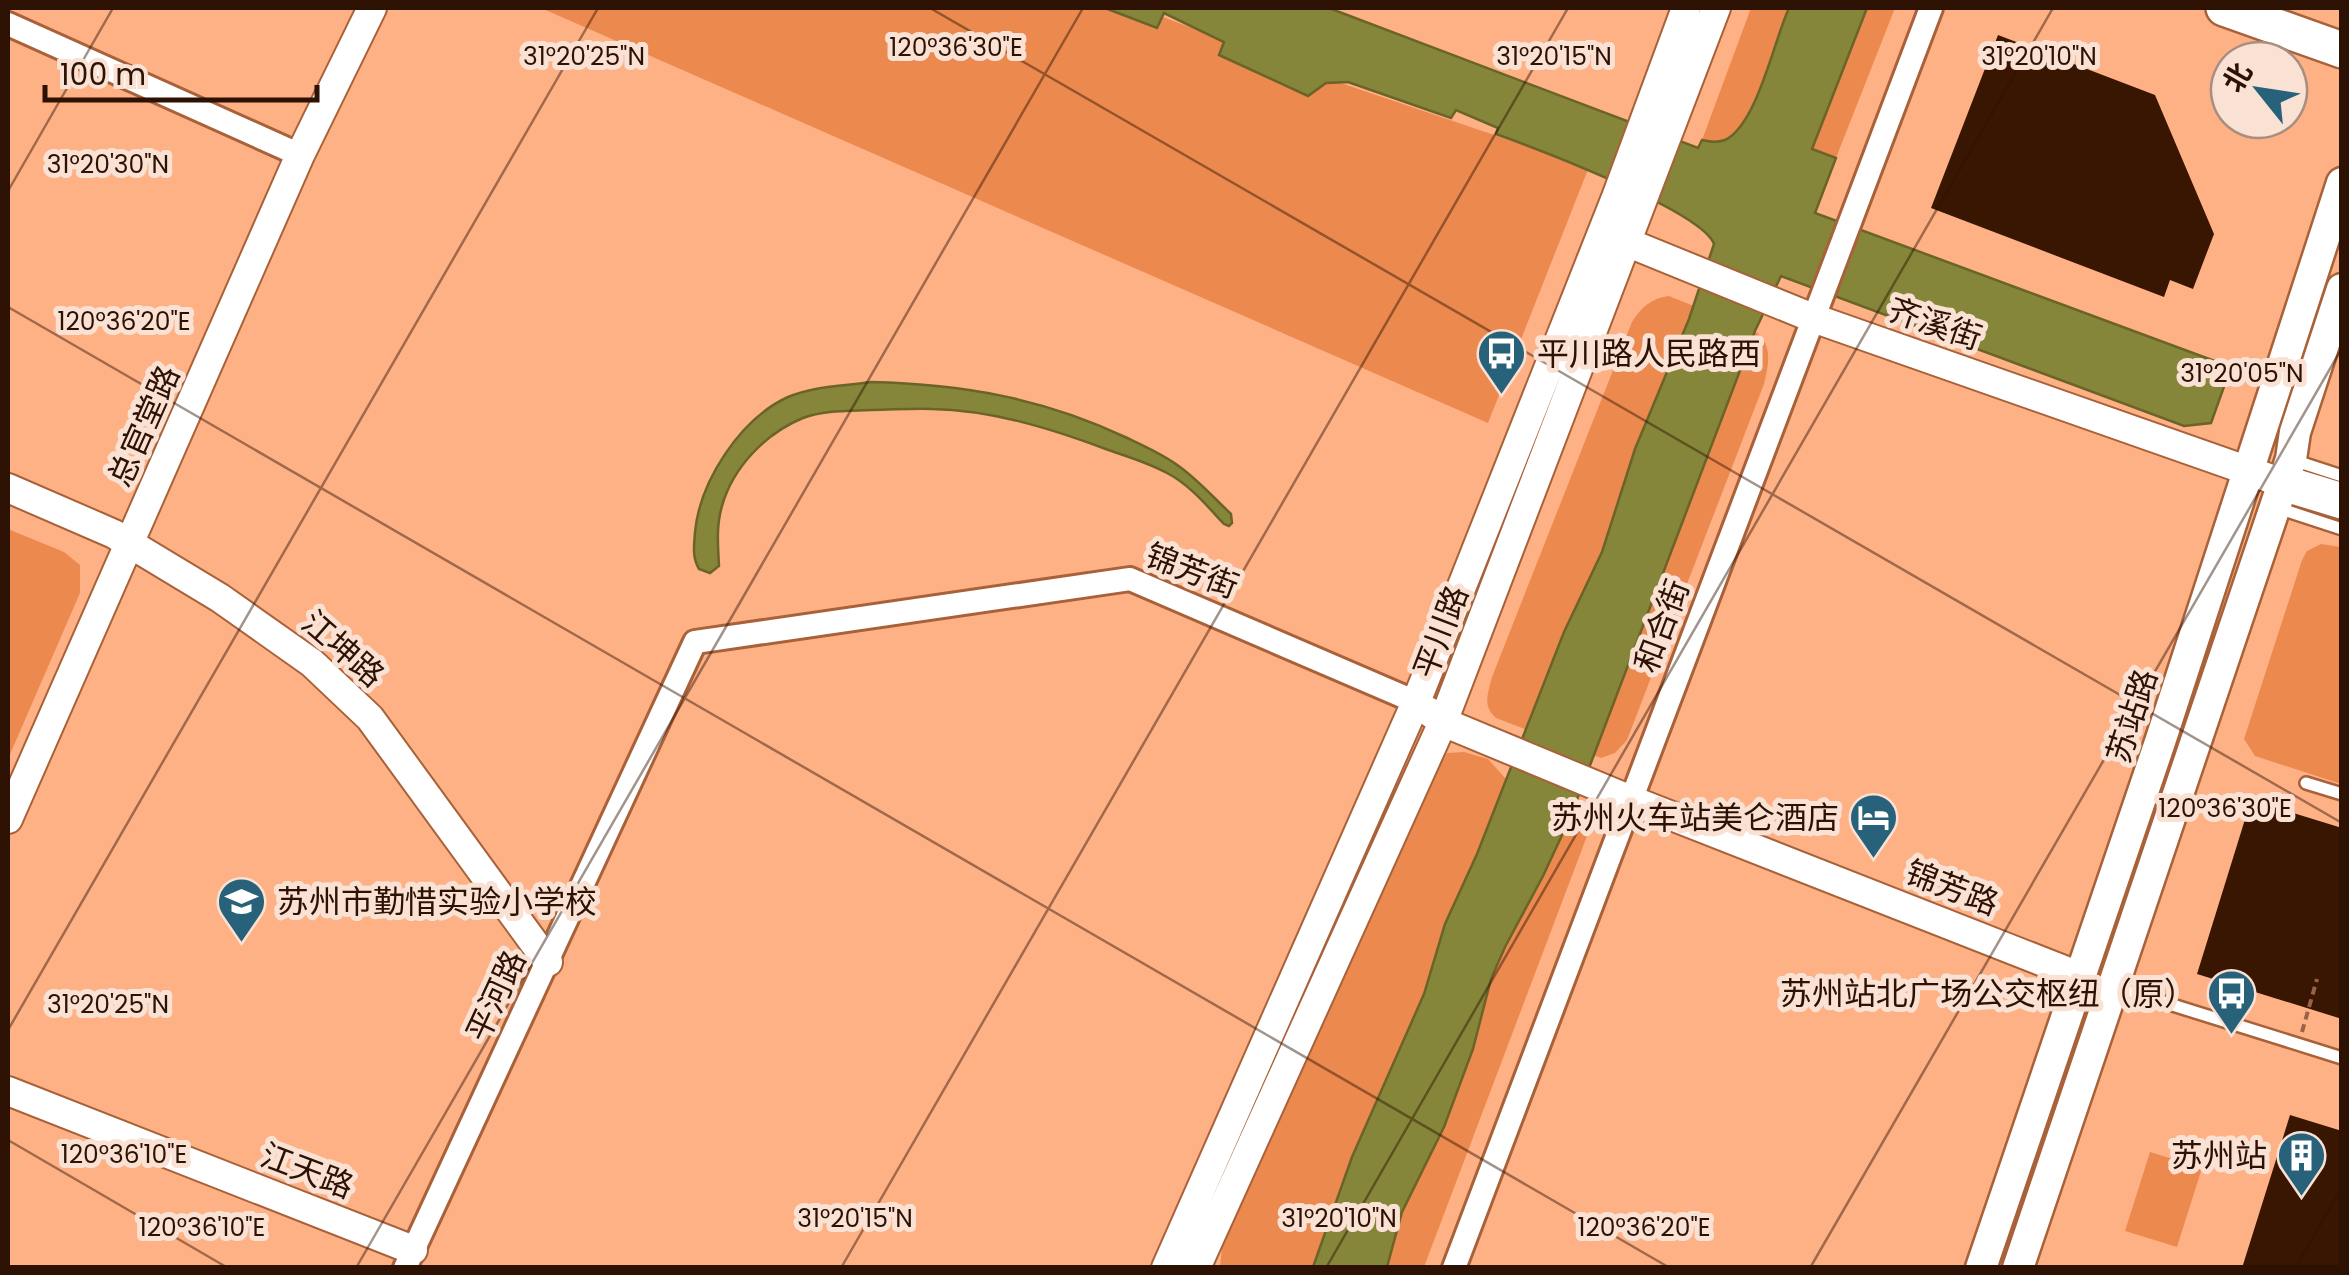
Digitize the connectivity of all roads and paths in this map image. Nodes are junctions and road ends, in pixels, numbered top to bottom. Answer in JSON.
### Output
{"nodes":[{"id":1,"x":372,"y":8,"type":"edge"},
{"id":2,"x":1686,"y":8,"type":"edge"},
{"id":3,"x":1716,"y":8,"type":"edge"},
{"id":4,"x":1931,"y":8,"type":"edge"},
{"id":5,"x":2224,"y":8,"type":"edge"},
{"id":6,"x":8,"y":24,"type":"edge"},
{"id":7,"x":2342,"y":50,"type":"edge"},
{"id":8,"x":1662,"y":114,"type":"junction"},
{"id":9,"x":300,"y":154,"type":"junction"},
{"id":10,"x":2342,"y":183,"type":"edge"},
{"id":11,"x":1615,"y":238,"type":"junction"},
{"id":12,"x":2342,"y":289,"type":"edge"},
{"id":13,"x":1817,"y":308,"type":"junction"},
{"id":14,"x":2336,"y":323,"type":"edge"},
{"id":15,"x":2248,"y":472,"type":"junction"},
{"id":16,"x":2342,"y":476,"type":"edge"},
{"id":17,"x":2283,"y":483,"type":"junction"},
{"id":18,"x":8,"y":488,"type":"edge"},
{"id":19,"x":2342,"y":501,"type":"edge"},
{"id":20,"x":2342,"y":529,"type":"edge"},
{"id":21,"x":130,"y":544,"type":"junction"},
{"id":22,"x":695,"y":642,"type":"joint"},
{"id":23,"x":1416,"y":702,"type":"junction"},
{"id":24,"x":1444,"y":722,"type":"junction"},
{"id":25,"x":2306,"y":783,"type":"dead end"},
{"id":26,"x":2342,"y":794,"type":"edge"},
{"id":27,"x":1631,"y":800,"type":"junction"},
{"id":28,"x":8,"y":819,"type":"edge"},
{"id":29,"x":548,"y":962,"type":"junction"},
{"id":30,"x":2079,"y":976,"type":"junction"},
{"id":31,"x":2317,"y":979,"type":"dead end"},
{"id":32,"x":2114,"y":987,"type":"junction"},
{"id":33,"x":2298,"y":1044,"type":"junction"},
{"id":34,"x":2342,"y":1058,"type":"edge"},
{"id":35,"x":8,"y":1091,"type":"edge"},
{"id":36,"x":409,"y":1259,"type":"edge"},
{"id":37,"x":1166,"y":1268,"type":"edge"},
{"id":38,"x":1196,"y":1268,"type":"edge"},
{"id":39,"x":1454,"y":1268,"type":"edge"},
{"id":40,"x":1981,"y":1268,"type":"edge"},
{"id":41,"x":2018,"y":1268,"type":"edge"}],
"edges":[{"from":1,"to":9,"type":"street","name":"总官堂路"},
{"from":2,"to":8,"type":"street","name":"平川路"},
{"from":3,"to":8,"type":"street","name":"平川路"},
{"from":4,"to":13,"type":"street","name":"和合街"},
{"from":5,"to":7,"type":"main road"},
{"from":6,"to":9,"type":"street"},
{"from":8,"to":11,"type":"street","name":"平川路"},
{"from":9,"to":21,"type":"street","name":"总官堂路"},
{"from":10,"to":15,"type":"main road","name":"苏站路"},
{"from":11,"to":13,"type":"street","name":"齐溪街"},
{"from":11,"to":23,"type":"street","name":"平川路"},
{"from":11,"to":24,"type":"street","name":"平川路"},
{"from":12,"to":14,"type":"main road","name":"苏站路"},
{"from":13,"to":15,"type":"street","name":"齐溪街"},
{"from":13,"to":27,"type":"street","name":"和合街"},
{"from":14,"to":17,"type":"main road","name":"苏站路"},
{"from":15,"to":17,"type":"street","name":"齐溪街"},
{"from":15,"to":30,"type":"main road","name":"苏站路"},
{"from":16,"to":17,"type":"lane"},
{"from":17,"to":19,"type":"main road"},
{"from":17,"to":20,"type":"lane"},
{"from":17,"to":32,"type":"main road","name":"苏站路"},
{"from":18,"to":21,"type":"street","name":"江坤路"},
{"from":21,"to":28,"type":"street","name":"总官堂路"},
{"from":21,"to":29,"type":"street","name":"江坤路"},
{"from":22,"to":23,"type":"street","name":"锦芳街"},
{"from":22,"to":29,"type":"street","name":"平河路"},
{"from":23,"to":24,"type":"street","name":"锦芳街"},
{"from":23,"to":37,"type":"street","name":"平川路"},
{"from":24,"to":27,"type":"street","name":"锦芳街"},
{"from":24,"to":38,"type":"street","name":"平川路"},
{"from":25,"to":26,"type":"lane"},
{"from":27,"to":30,"type":"street","name":"锦芳路"},
{"from":27,"to":39,"type":"street","name":"和合街"},
{"from":29,"to":36,"type":"street","name":"平河路"},
{"from":30,"to":32,"type":"lane"},
{"from":30,"to":40,"type":"main road","name":"苏站路"},
{"from":31,"to":33,"type":"path"},
{"from":32,"to":33,"type":"lane"},
{"from":32,"to":41,"type":"main road","name":"苏站路"},
{"from":33,"to":34,"type":"lane"},
{"from":35,"to":36,"type":"street","name":"江天路"}]}
